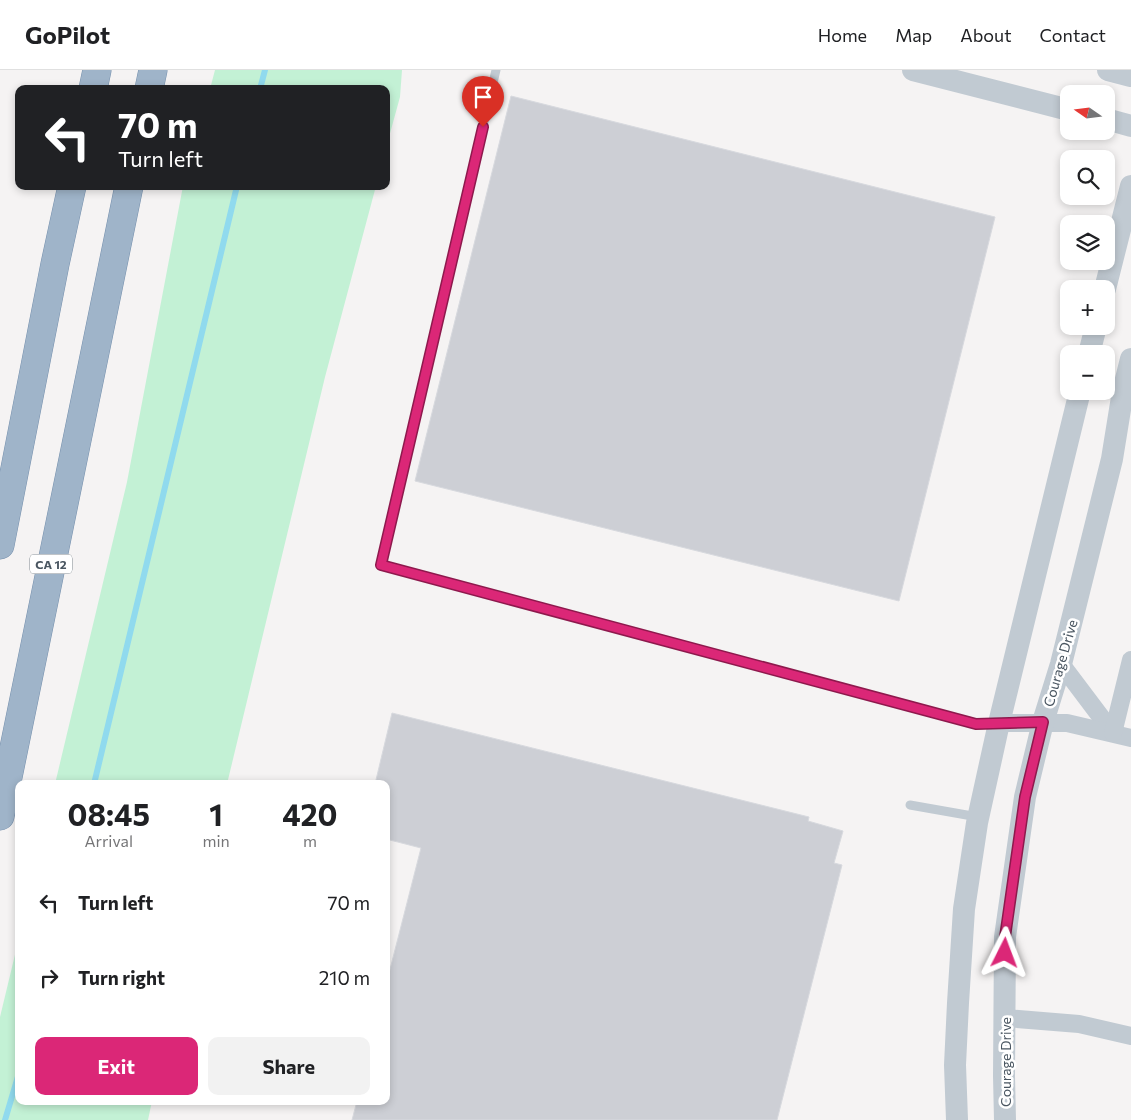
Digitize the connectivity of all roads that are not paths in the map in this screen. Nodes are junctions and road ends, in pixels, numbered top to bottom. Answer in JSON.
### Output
{"nodes":[{"id":1,"x":80,"y":70,"type":"edge"},
{"id":2,"x":97,"y":70,"type":"edge"},
{"id":3,"x":153,"y":70,"type":"edge"},
{"id":4,"x":496,"y":70,"type":"edge"},
{"id":5,"x":913,"y":70,"type":"edge"},
{"id":6,"x":1108,"y":70,"type":"edge"},
{"id":7,"x":1131,"y":76,"type":"edge"},
{"id":8,"x":78,"y":85,"type":"edge"},
{"id":9,"x":94,"y":85,"type":"edge"},
{"id":10,"x":150,"y":85,"type":"edge"},
{"id":11,"x":1060,"y":108,"type":"edge"},
{"id":12,"x":1115,"y":122,"type":"edge"},
{"id":13,"x":1131,"y":126,"type":"edge"},
{"id":14,"x":1131,"y":186,"type":"edge"},
{"id":15,"x":64,"y":190,"type":"edge"},
{"id":16,"x":71,"y":190,"type":"edge"},
{"id":17,"x":128,"y":190,"type":"edge"},
{"id":18,"x":55,"y":264,"type":"junction"},
{"id":19,"x":1107,"y":280,"type":"edge"},
{"id":20,"x":1131,"y":359,"type":"edge"},
{"id":21,"x":1078,"y":400,"type":"edge"},
{"id":22,"x":0,"y":545,"type":"edge"},
{"id":23,"x":1131,"y":660,"type":"edge"},
{"id":24,"x":1061,"y":664,"type":"junction"},
{"id":25,"x":1043,"y":722,"type":"junction"},
{"id":26,"x":998,"y":723,"type":"junction"},
{"id":27,"x":1113,"y":734,"type":"junction"},
{"id":28,"x":1131,"y":738,"type":"edge"},
{"id":29,"x":910,"y":805,"type":"dead end"},
{"id":30,"x":0,"y":816,"type":"edge"},
{"id":31,"x":978,"y":817,"type":"junction"},
{"id":32,"x":1005,"y":1018,"type":"junction"},
{"id":33,"x":1131,"y":1036,"type":"edge"},
{"id":34,"x":957,"y":1120,"type":"edge"},
{"id":35,"x":1005,"y":1120,"type":"edge"}],
"edges":[{"from":1,"to":8,"type":"highway"},
{"from":2,"to":9,"type":"highway"},
{"from":3,"to":10,"type":"highway"},
{"from":4,"to":26,"type":"lane"},
{"from":5,"to":11,"type":"street"},
{"from":6,"to":7,"type":"street"},
{"from":12,"to":13,"type":"street"},
{"from":14,"to":19,"type":"street"},
{"from":15,"to":18,"type":"highway"},
{"from":16,"to":18,"type":"highway"},
{"from":17,"to":30,"type":"highway","number":"CA 12"},
{"from":18,"to":22,"type":"highway"},
{"from":20,"to":24,"type":"street","name":"Courage Drive"},
{"from":21,"to":26,"type":"street"},
{"from":23,"to":27,"type":"street"},
{"from":24,"to":25,"type":"street","name":"Courage Drive"},
{"from":24,"to":27,"type":"street"},
{"from":25,"to":26,"type":"street"},
{"from":25,"to":27,"type":"street"},
{"from":25,"to":32,"type":"street","name":"Courage Drive"},
{"from":26,"to":31,"type":"street"},
{"from":27,"to":28,"type":"street"},
{"from":29,"to":31,"type":"lane"},
{"from":31,"to":34,"type":"street"},
{"from":32,"to":33,"type":"street"},
{"from":32,"to":35,"type":"street","name":"Courage Drive"}]}
